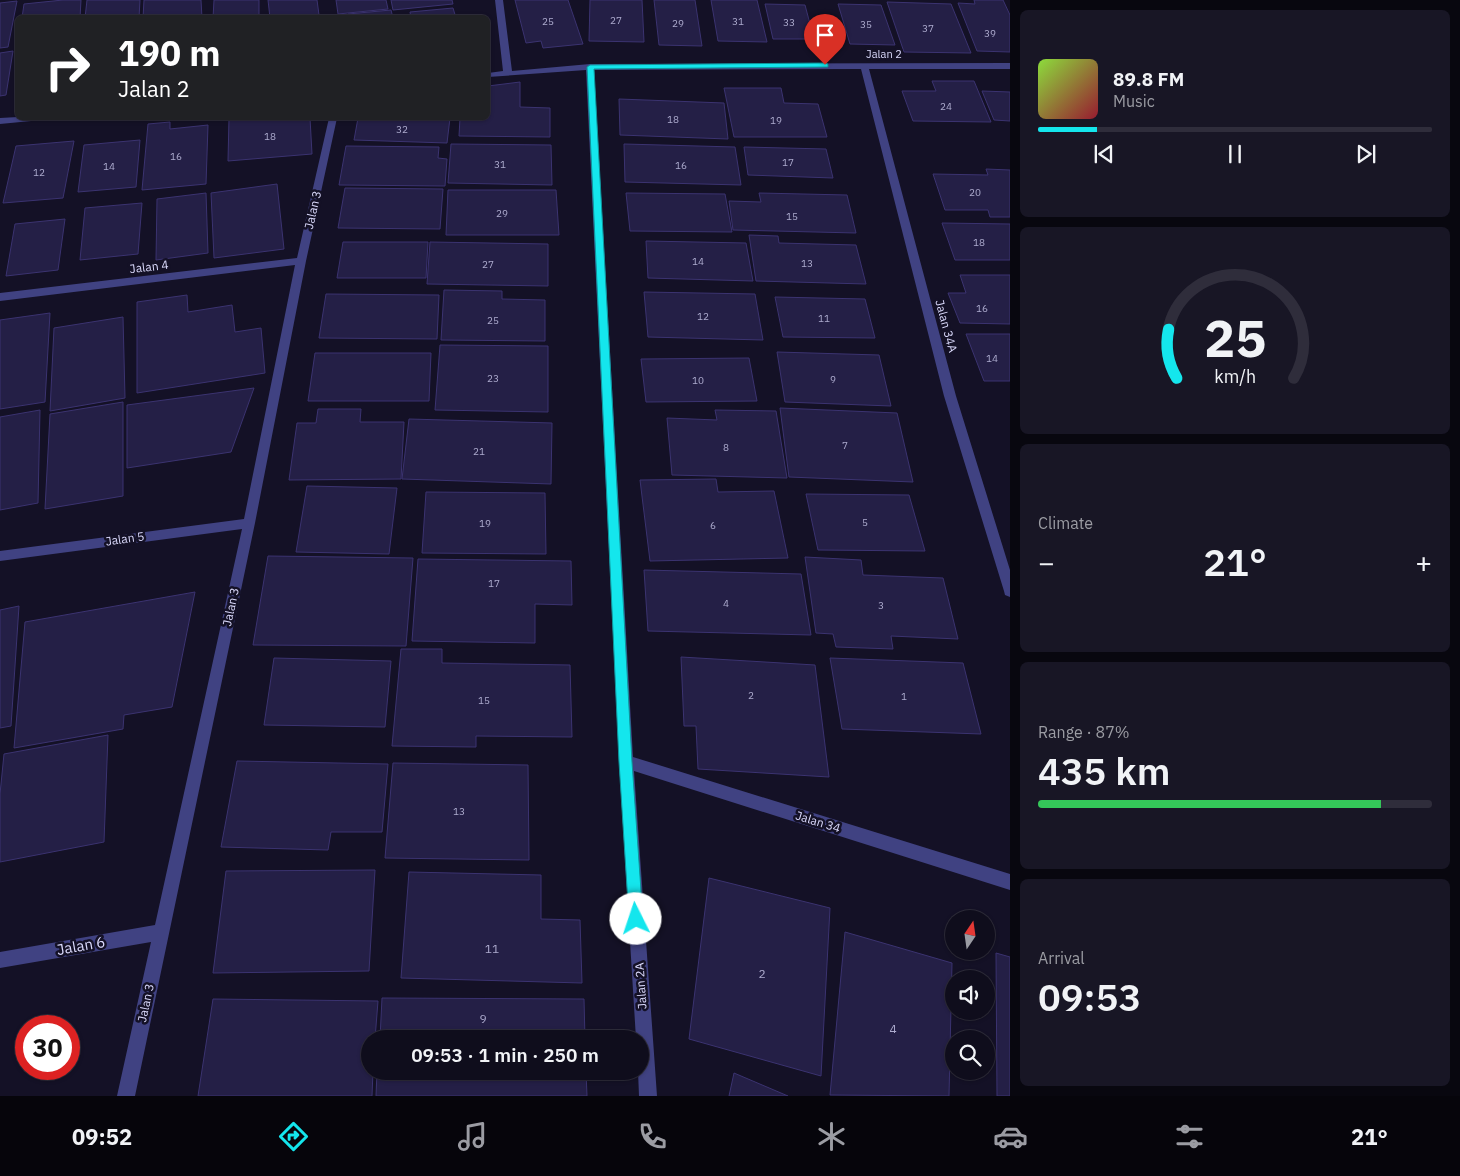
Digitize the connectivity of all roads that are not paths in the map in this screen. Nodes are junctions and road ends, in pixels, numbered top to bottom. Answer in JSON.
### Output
{"nodes":[{"id":1,"x":499,"y":0,"type":"edge"},
{"id":2,"x":864,"y":65,"type":"junction"},
{"id":3,"x":1010,"y":66,"type":"edge"},
{"id":4,"x":590,"y":67,"type":"junction"},
{"id":5,"x":508,"y":74,"type":"junction"},
{"id":6,"x":490,"y":76,"type":"edge"},
{"id":7,"x":15,"y":120,"type":"edge"},
{"id":8,"x":333,"y":120,"type":"edge"},
{"id":9,"x":0,"y":121,"type":"edge"},
{"id":10,"x":302,"y":261,"type":"junction"},
{"id":11,"x":0,"y":297,"type":"edge"},
{"id":12,"x":249,"y":523,"type":"junction"},
{"id":13,"x":0,"y":556,"type":"edge"},
{"id":14,"x":1010,"y":591,"type":"edge"},
{"id":15,"x":626,"y":762,"type":"junction"},
{"id":16,"x":1010,"y":882,"type":"edge"},
{"id":17,"x":162,"y":932,"type":"junction"},
{"id":18,"x":0,"y":960,"type":"edge"},
{"id":19,"x":126,"y":1096,"type":"edge"},
{"id":20,"x":648,"y":1096,"type":"edge"}],
"edges":[{"from":1,"to":5,"type":"street"},
{"from":2,"to":3,"type":"street","name":"Jalan 2"},
{"from":2,"to":4,"type":"street","name":"Jalan 2"},
{"from":2,"to":14,"type":"street","name":"Jalan 34A"},
{"from":4,"to":5,"type":"street","name":"Jalan 2"},
{"from":4,"to":15,"type":"street","name":"Jalan 2A"},
{"from":5,"to":6,"type":"street","name":"Jalan 2"},
{"from":7,"to":9,"type":"street"},
{"from":8,"to":10,"type":"street","name":"Jalan 3"},
{"from":10,"to":11,"type":"street","name":"Jalan 4"},
{"from":10,"to":12,"type":"street","name":"Jalan 3"},
{"from":12,"to":13,"type":"street","name":"Jalan 5"},
{"from":12,"to":17,"type":"street","name":"Jalan 3"},
{"from":15,"to":16,"type":"street","name":"Jalan 34"},
{"from":15,"to":20,"type":"street","name":"Jalan 2A"},
{"from":17,"to":18,"type":"street","name":"Jalan 6"},
{"from":17,"to":19,"type":"street","name":"Jalan 3"}]}
